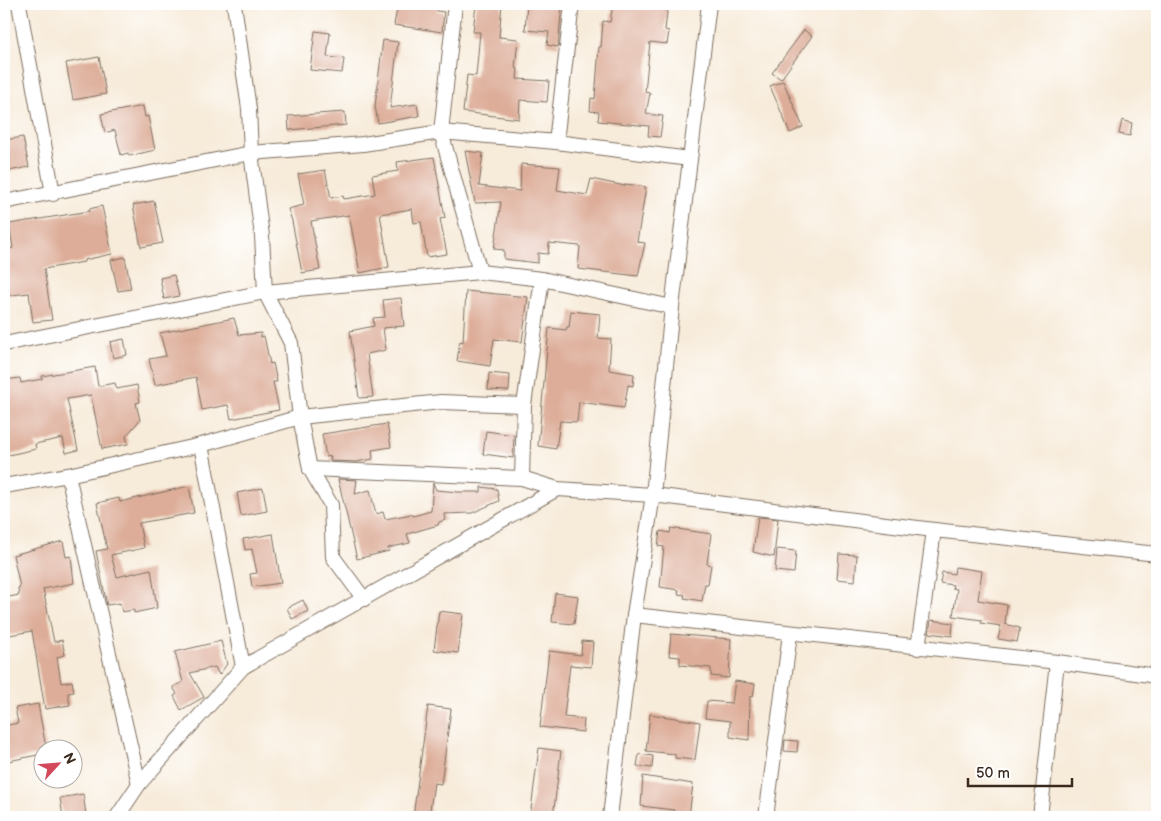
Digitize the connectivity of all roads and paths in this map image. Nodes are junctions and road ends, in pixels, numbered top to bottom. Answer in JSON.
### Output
{"nodes":[{"id":1,"x":19,"y":4,"type":"edge"},
{"id":2,"x":234,"y":4,"type":"edge"},
{"id":3,"x":455,"y":4,"type":"edge"},
{"id":4,"x":572,"y":4,"type":"edge"},
{"id":5,"x":709,"y":4,"type":"edge"},
{"id":6,"x":440,"y":132,"type":"junction"},
{"id":7,"x":556,"y":142,"type":"junction"},
{"id":8,"x":251,"y":153,"type":"junction"},
{"id":9,"x":690,"y":159,"type":"junction"},
{"id":10,"x":53,"y":194,"type":"junction"},
{"id":11,"x":4,"y":202,"type":"edge"},
{"id":12,"x":480,"y":272,"type":"junction"},
{"id":13,"x":542,"y":279,"type":"junction"},
{"id":14,"x":265,"y":292,"type":"junction"},
{"id":15,"x":672,"y":307,"type":"junction"},
{"id":16,"x":4,"y":344,"type":"edge"},
{"id":17,"x":524,"y":405,"type":"junction"},
{"id":18,"x":300,"y":417,"type":"junction"},
{"id":19,"x":201,"y":445,"type":"junction"},
{"id":20,"x":310,"y":469,"type":"junction"},
{"id":21,"x":68,"y":475,"type":"junction"},
{"id":22,"x":522,"y":478,"type":"junction"},
{"id":23,"x":4,"y":486,"type":"edge"},
{"id":24,"x":557,"y":488,"type":"junction"},
{"id":25,"x":653,"y":495,"type":"junction"},
{"id":26,"x":934,"y":530,"type":"junction"},
{"id":27,"x":1157,"y":554,"type":"edge"},
{"id":28,"x":364,"y":599,"type":"junction"},
{"id":29,"x":634,"y":615,"type":"junction"},
{"id":30,"x":790,"y":634,"type":"junction"},
{"id":31,"x":918,"y":648,"type":"junction"},
{"id":32,"x":1057,"y":662,"type":"junction"},
{"id":33,"x":243,"y":667,"type":"junction"},
{"id":34,"x":1157,"y":676,"type":"edge"},
{"id":35,"x":139,"y":784,"type":"junction"},
{"id":36,"x":117,"y":817,"type":"edge"},
{"id":37,"x":610,"y":817,"type":"edge"},
{"id":38,"x":766,"y":817,"type":"edge"},
{"id":39,"x":1040,"y":817,"type":"edge"}],
"edges":[{"from":1,"to":10,"type":"street"},
{"from":2,"to":8,"type":"street"},
{"from":3,"to":6,"type":"street"},
{"from":4,"to":7,"type":"street"},
{"from":5,"to":9,"type":"street"},
{"from":6,"to":7,"type":"street"},
{"from":6,"to":8,"type":"street"},
{"from":6,"to":12,"type":"street"},
{"from":7,"to":9,"type":"street"},
{"from":8,"to":10,"type":"street"},
{"from":8,"to":14,"type":"street"},
{"from":9,"to":15,"type":"street"},
{"from":10,"to":11,"type":"street"},
{"from":12,"to":13,"type":"street"},
{"from":12,"to":14,"type":"street"},
{"from":13,"to":15,"type":"street"},
{"from":13,"to":17,"type":"street"},
{"from":14,"to":16,"type":"street"},
{"from":14,"to":18,"type":"street"},
{"from":15,"to":25,"type":"street"},
{"from":17,"to":18,"type":"street"},
{"from":17,"to":22,"type":"street"},
{"from":18,"to":19,"type":"street"},
{"from":18,"to":20,"type":"street"},
{"from":19,"to":21,"type":"street"},
{"from":19,"to":33,"type":"street"},
{"from":20,"to":22,"type":"street"},
{"from":20,"to":28,"type":"street"},
{"from":21,"to":23,"type":"street"},
{"from":21,"to":35,"type":"street"},
{"from":22,"to":24,"type":"street"},
{"from":24,"to":25,"type":"street"},
{"from":24,"to":28,"type":"street"},
{"from":25,"to":26,"type":"street"},
{"from":25,"to":29,"type":"street"},
{"from":26,"to":27,"type":"street"},
{"from":26,"to":31,"type":"street"},
{"from":28,"to":33,"type":"street"},
{"from":29,"to":30,"type":"street"},
{"from":29,"to":37,"type":"street"},
{"from":30,"to":31,"type":"street"},
{"from":30,"to":38,"type":"street"},
{"from":31,"to":32,"type":"street"},
{"from":32,"to":34,"type":"street"},
{"from":32,"to":39,"type":"street"},
{"from":33,"to":35,"type":"street"},
{"from":35,"to":36,"type":"street"}]}
